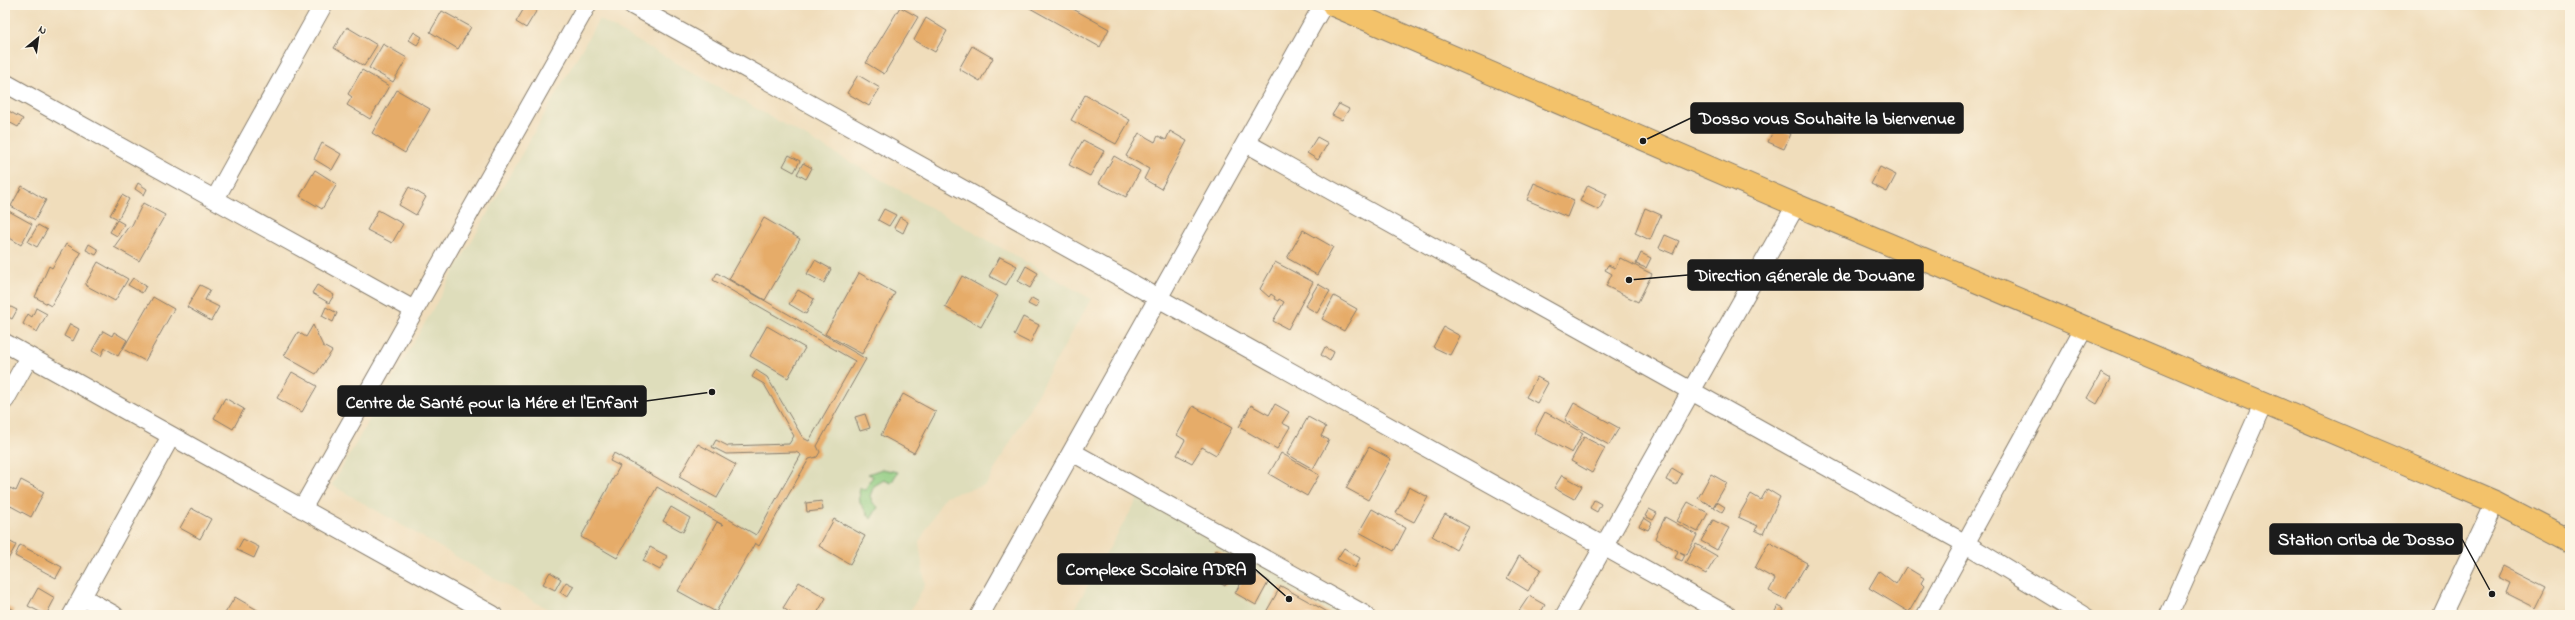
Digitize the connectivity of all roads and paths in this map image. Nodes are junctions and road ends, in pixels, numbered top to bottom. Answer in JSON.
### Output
{"nodes":[{"id":1,"x":323,"y":5,"type":"edge"},
{"id":2,"x":587,"y":5,"type":"edge"},
{"id":3,"x":632,"y":5,"type":"edge"},
{"id":4,"x":1323,"y":5,"type":"edge"},
{"id":5,"x":1333,"y":5,"type":"edge"},
{"id":6,"x":5,"y":83,"type":"edge"},
{"id":7,"x":1246,"y":143,"type":"junction"},
{"id":8,"x":214,"y":199,"type":"junction"},
{"id":9,"x":1796,"y":205,"type":"junction"},
{"id":10,"x":1158,"y":298,"type":"junction"},
{"id":11,"x":414,"y":310,"type":"junction"},
{"id":12,"x":2085,"y":326,"type":"junction"},
{"id":13,"x":5,"y":343,"type":"edge"},
{"id":14,"x":29,"y":356,"type":"junction"},
{"id":15,"x":1690,"y":390,"type":"junction"},
{"id":16,"x":5,"y":400,"type":"edge"},
{"id":17,"x":2263,"y":404,"type":"junction"},
{"id":18,"x":171,"y":436,"type":"junction"},
{"id":19,"x":1072,"y":452,"type":"junction"},
{"id":20,"x":2495,"y":502,"type":"junction"},
{"id":21,"x":302,"y":509,"type":"junction"},
{"id":22,"x":2570,"y":541,"type":"edge"},
{"id":23,"x":1966,"y":544,"type":"junction"},
{"id":24,"x":1603,"y":546,"type":"junction"},
{"id":25,"x":82,"y":597,"type":"junction"},
{"id":26,"x":72,"y":615,"type":"edge"},
{"id":27,"x":114,"y":615,"type":"edge"},
{"id":28,"x":493,"y":615,"type":"edge"},
{"id":29,"x":980,"y":615,"type":"edge"},
{"id":30,"x":1364,"y":615,"type":"edge"},
{"id":31,"x":1564,"y":615,"type":"edge"},
{"id":32,"x":1727,"y":615,"type":"edge"},
{"id":33,"x":1926,"y":615,"type":"edge"},
{"id":34,"x":2082,"y":615,"type":"edge"},
{"id":35,"x":2169,"y":615,"type":"edge"},
{"id":36,"x":2442,"y":615,"type":"edge"}],
"edges":[{"from":1,"to":8,"type":"street"},
{"from":2,"to":11,"type":"street"},
{"from":3,"to":10,"type":"street"},
{"from":4,"to":7,"type":"street"},
{"from":5,"to":9,"type":"highway"},
{"from":6,"to":8,"type":"street"},
{"from":7,"to":10,"type":"street"},
{"from":7,"to":15,"type":"street"},
{"from":8,"to":11,"type":"street"},
{"from":9,"to":12,"type":"highway"},
{"from":9,"to":15,"type":"street"},
{"from":10,"to":19,"type":"street"},
{"from":10,"to":24,"type":"street"},
{"from":11,"to":21,"type":"street"},
{"from":12,"to":17,"type":"highway"},
{"from":12,"to":23,"type":"street"},
{"from":13,"to":14,"type":"street"},
{"from":14,"to":16,"type":"street"},
{"from":14,"to":18,"type":"street"},
{"from":15,"to":23,"type":"street"},
{"from":15,"to":24,"type":"street"},
{"from":17,"to":20,"type":"highway"},
{"from":17,"to":35,"type":"street"},
{"from":18,"to":21,"type":"street"},
{"from":18,"to":25,"type":"street"},
{"from":19,"to":29,"type":"street"},
{"from":19,"to":30,"type":"street"},
{"from":20,"to":22,"type":"highway"},
{"from":20,"to":36,"type":"street"},
{"from":21,"to":28,"type":"street"},
{"from":23,"to":33,"type":"street"},
{"from":23,"to":34,"type":"street"},
{"from":24,"to":31,"type":"street"},
{"from":24,"to":32,"type":"street"},
{"from":25,"to":26,"type":"street"},
{"from":25,"to":27,"type":"street"}]}
